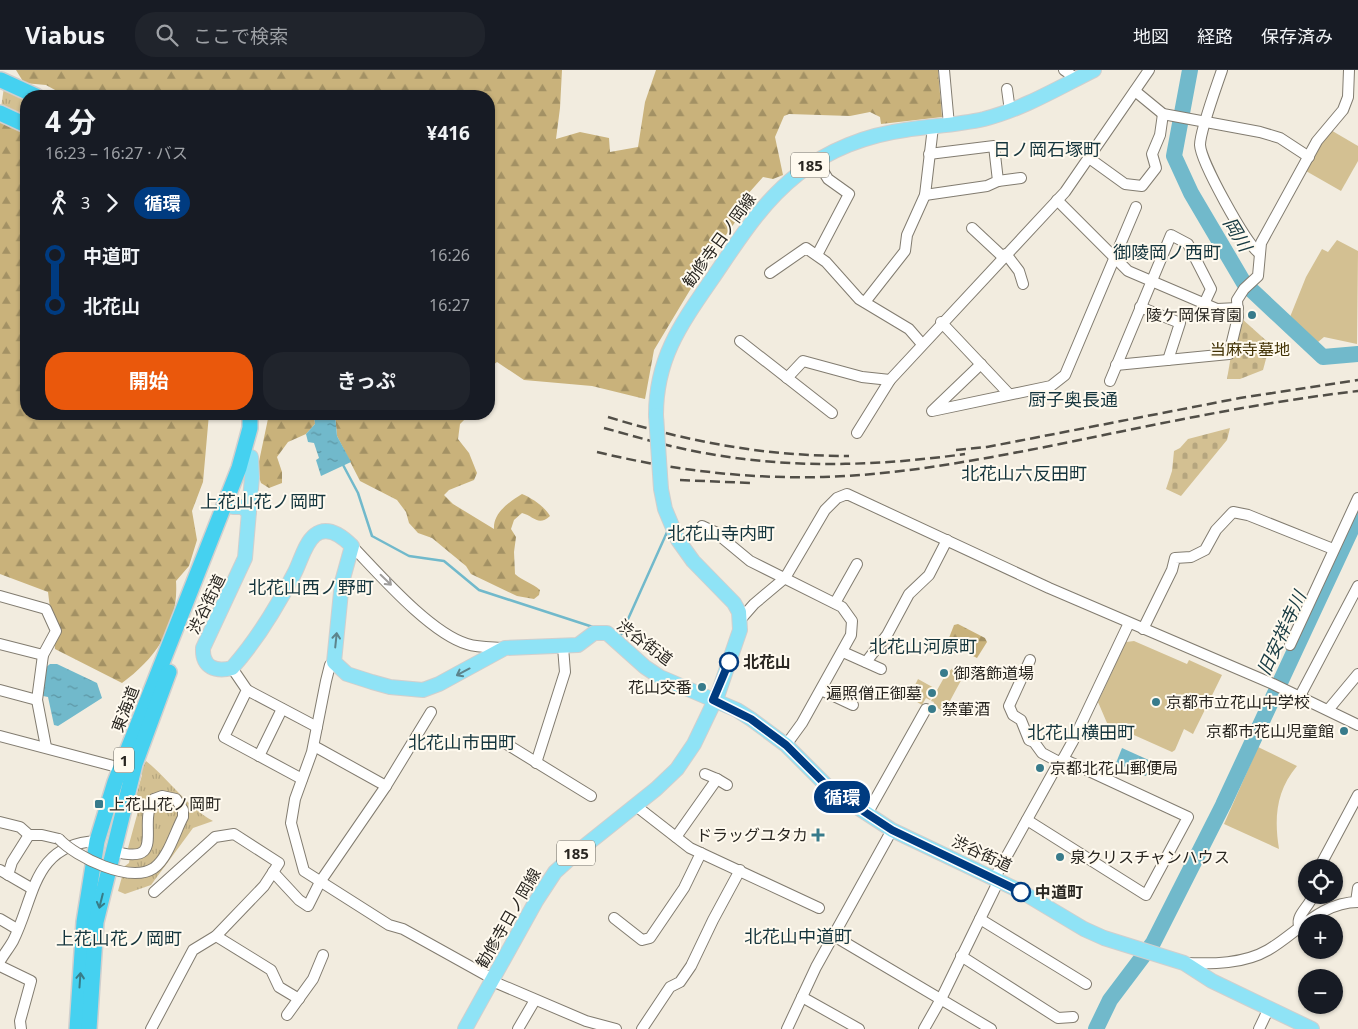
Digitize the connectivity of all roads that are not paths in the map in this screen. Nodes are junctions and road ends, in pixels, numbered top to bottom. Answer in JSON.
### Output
{"nodes":[{"id":1,"x":944,"y":70,"type":"edge"},
{"id":2,"x":1064,"y":70,"type":"edge"},
{"id":3,"x":1094,"y":70,"type":"edge"},
{"id":4,"x":1149,"y":70,"type":"edge"},
{"id":5,"x":1222,"y":70,"type":"edge"},
{"id":6,"x":1349,"y":70,"type":"edge"},
{"id":7,"x":1077,"y":79,"type":"junction"},
{"id":8,"x":1,"y":80,"type":"edge"},
{"id":9,"x":1007,"y":89,"type":"dead end"},
{"id":10,"x":23,"y":90,"type":"edge"},
{"id":11,"x":1135,"y":91,"type":"junction"},
{"id":12,"x":1010,"y":111,"type":"junction"},
{"id":13,"x":0,"y":113,"type":"edge"},
{"id":14,"x":1163,"y":114,"type":"junction"},
{"id":15,"x":20,"y":122,"type":"edge"},
{"id":16,"x":1206,"y":122,"type":"junction"},
{"id":17,"x":949,"y":125,"type":"junction"},
{"id":18,"x":932,"y":127,"type":"junction"},
{"id":19,"x":930,"y":154,"type":"junction"},
{"id":20,"x":1309,"y":157,"type":"junction"},
{"id":21,"x":1089,"y":158,"type":"junction"},
{"id":22,"x":817,"y":161,"type":"junction"},
{"id":23,"x":1021,"y":178,"type":"dead end"},
{"id":24,"x":998,"y":181,"type":"junction"},
{"id":25,"x":925,"y":196,"type":"junction"},
{"id":26,"x":1057,"y":200,"type":"junction"},
{"id":27,"x":1136,"y":207,"type":"dead end"},
{"id":28,"x":972,"y":228,"type":"dead end"},
{"id":29,"x":1259,"y":253,"type":"junction"},
{"id":30,"x":817,"y":255,"type":"junction"},
{"id":31,"x":1004,"y":255,"type":"junction"},
{"id":32,"x":1114,"y":257,"type":"junction"},
{"id":33,"x":770,"y":273,"type":"dead end"},
{"id":34,"x":1151,"y":281,"type":"junction"},
{"id":35,"x":1023,"y":284,"type":"dead end"},
{"id":36,"x":865,"y":302,"type":"junction"},
{"id":37,"x":1204,"y":304,"type":"junction"},
{"id":38,"x":1140,"y":307,"type":"junction"},
{"id":39,"x":1238,"y":308,"type":"junction"},
{"id":40,"x":941,"y":322,"type":"junction"},
{"id":41,"x":740,"y":341,"type":"dead end"},
{"id":42,"x":922,"y":344,"type":"junction"},
{"id":43,"x":1168,"y":360,"type":"junction"},
{"id":44,"x":980,"y":364,"type":"junction"},
{"id":45,"x":1116,"y":365,"type":"junction"},
{"id":46,"x":787,"y":378,"type":"junction"},
{"id":47,"x":890,"y":380,"type":"junction"},
{"id":48,"x":1110,"y":381,"type":"dead end"},
{"id":49,"x":1009,"y":394,"type":"junction"},
{"id":50,"x":832,"y":413,"type":"dead end"},
{"id":51,"x":250,"y":420,"type":"edge"},
{"id":52,"x":261,"y":420,"type":"edge"},
{"id":53,"x":857,"y":433,"type":"dead end"},
{"id":54,"x":251,"y":457,"type":"junction"},
{"id":55,"x":1358,"y":498,"type":"edge"},
{"id":56,"x":233,"y":507,"type":"junction"},
{"id":57,"x":249,"y":512,"type":"junction"},
{"id":58,"x":702,"y":526,"type":"dead end"},
{"id":59,"x":947,"y":540,"type":"junction"},
{"id":60,"x":352,"y":546,"type":"junction"},
{"id":61,"x":1333,"y":548,"type":"junction"},
{"id":62,"x":856,"y":564,"type":"dead end"},
{"id":63,"x":785,"y":578,"type":"junction"},
{"id":64,"x":1357,"y":591,"type":"edge"},
{"id":65,"x":0,"y":596,"type":"edge"},
{"id":66,"x":835,"y":603,"type":"junction"},
{"id":67,"x":740,"y":620,"type":"junction"},
{"id":68,"x":1129,"y":623,"type":"junction"},
{"id":69,"x":1143,"y":629,"type":"junction"},
{"id":70,"x":0,"y":644,"type":"edge"},
{"id":71,"x":1290,"y":645,"type":"dead end"},
{"id":72,"x":563,"y":647,"type":"junction"},
{"id":73,"x":505,"y":648,"type":"junction"},
{"id":74,"x":843,"y":652,"type":"junction"},
{"id":75,"x":43,"y":655,"type":"junction"},
{"id":76,"x":1030,"y":660,"type":"dead end"},
{"id":77,"x":334,"y":662,"type":"junction"},
{"id":78,"x":866,"y":662,"type":"junction"},
{"id":79,"x":232,"y":668,"type":"junction"},
{"id":80,"x":881,"y":669,"type":"dead end"},
{"id":81,"x":1358,"y":674,"type":"edge"},
{"id":82,"x":0,"y":690,"type":"edge"},
{"id":83,"x":247,"y":690,"type":"junction"},
{"id":84,"x":821,"y":690,"type":"junction"},
{"id":85,"x":1300,"y":696,"type":"junction"},
{"id":86,"x":37,"y":700,"type":"junction"},
{"id":87,"x":713,"y":700,"type":"junction"},
{"id":88,"x":853,"y":705,"type":"dead end"},
{"id":89,"x":282,"y":708,"type":"junction"},
{"id":90,"x":926,"y":709,"type":"dead end"},
{"id":91,"x":1328,"y":710,"type":"junction"},
{"id":92,"x":431,"y":712,"type":"dead end"},
{"id":93,"x":1358,"y":724,"type":"edge"},
{"id":94,"x":316,"y":727,"type":"junction"},
{"id":95,"x":0,"y":736,"type":"edge"},
{"id":96,"x":500,"y":740,"type":"dead end"},
{"id":97,"x":786,"y":745,"type":"junction"},
{"id":98,"x":314,"y":746,"type":"junction"},
{"id":99,"x":46,"y":747,"type":"junction"},
{"id":100,"x":259,"y":756,"type":"junction"},
{"id":101,"x":1061,"y":761,"type":"junction"},
{"id":102,"x":536,"y":763,"type":"junction"},
{"id":103,"x":121,"y":768,"type":"junction"},
{"id":104,"x":705,"y":774,"type":"dead end"},
{"id":105,"x":302,"y":779,"type":"junction"},
{"id":106,"x":717,"y":780,"type":"junction"},
{"id":107,"x":727,"y":784,"type":"dead end"},
{"id":108,"x":386,"y":786,"type":"junction"},
{"id":109,"x":1358,"y":795,"type":"edge"},
{"id":110,"x":591,"y":796,"type":"dead end"},
{"id":111,"x":636,"y":806,"type":"junction"},
{"id":112,"x":867,"y":814,"type":"junction"},
{"id":113,"x":1027,"y":820,"type":"junction"},
{"id":114,"x":0,"y":822,"type":"edge"},
{"id":115,"x":892,"y":830,"type":"junction"},
{"id":116,"x":29,"y":835,"type":"junction"},
{"id":117,"x":676,"y":837,"type":"junction"},
{"id":118,"x":97,"y":841,"type":"junction"},
{"id":119,"x":113,"y":851,"type":"junction"},
{"id":120,"x":701,"y":853,"type":"junction"},
{"id":121,"x":1324,"y":859,"type":"edge"},
{"id":122,"x":740,"y":870,"type":"junction"},
{"id":123,"x":4,"y":872,"type":"edge"},
{"id":124,"x":273,"y":872,"type":"junction"},
{"id":125,"x":996,"y":879,"type":"junction"},
{"id":126,"x":320,"y":882,"type":"junction"},
{"id":127,"x":32,"y":888,"type":"junction"},
{"id":128,"x":1358,"y":888,"type":"edge"},
{"id":129,"x":154,"y":892,"type":"dead end"},
{"id":130,"x":1357,"y":902,"type":"edge"},
{"id":131,"x":1311,"y":904,"type":"edge"},
{"id":132,"x":819,"y":908,"type":"dead end"},
{"id":133,"x":1303,"y":914,"type":"edge"},
{"id":134,"x":1320,"y":914,"type":"edge"},
{"id":135,"x":614,"y":918,"type":"dead end"},
{"id":136,"x":0,"y":919,"type":"edge"},
{"id":137,"x":980,"y":919,"type":"junction"},
{"id":138,"x":1298,"y":926,"type":"edge"},
{"id":139,"x":17,"y":929,"type":"junction"},
{"id":140,"x":216,"y":936,"type":"junction"},
{"id":141,"x":834,"y":936,"type":"junction"},
{"id":142,"x":324,"y":954,"type":"dead end"},
{"id":143,"x":961,"y":956,"type":"junction"},
{"id":144,"x":0,"y":960,"type":"edge"},
{"id":145,"x":1184,"y":963,"type":"junction"},
{"id":146,"x":0,"y":966,"type":"edge"},
{"id":147,"x":493,"y":980,"type":"junction"},
{"id":148,"x":1086,"y":984,"type":"dead end"},
{"id":149,"x":802,"y":997,"type":"junction"},
{"id":150,"x":299,"y":999,"type":"junction"},
{"id":151,"x":535,"y":1000,"type":"junction"},
{"id":152,"x":941,"y":1000,"type":"junction"},
{"id":153,"x":1269,"y":1008,"type":"junction"},
{"id":154,"x":286,"y":1015,"type":"dead end"},
{"id":155,"x":1073,"y":1017,"type":"dead end"},
{"id":156,"x":1308,"y":1028,"type":"edge"},
{"id":157,"x":21,"y":1029,"type":"edge"},
{"id":158,"x":77,"y":1029,"type":"edge"},
{"id":159,"x":89,"y":1029,"type":"edge"},
{"id":160,"x":152,"y":1029,"type":"edge"},
{"id":161,"x":465,"y":1029,"type":"edge"},
{"id":162,"x":518,"y":1029,"type":"edge"},
{"id":163,"x":616,"y":1029,"type":"edge"},
{"id":164,"x":642,"y":1029,"type":"edge"},
{"id":165,"x":787,"y":1029,"type":"edge"},
{"id":166,"x":859,"y":1029,"type":"edge"},
{"id":167,"x":924,"y":1029,"type":"edge"},
{"id":168,"x":991,"y":1029,"type":"edge"},
{"id":169,"x":1259,"y":1029,"type":"edge"}],
"edges":[{"from":1,"to":17,"type":"street"},
{"from":2,"to":7,"type":"street"},
{"from":3,"to":7,"type":"main road","name":"勧修寺日ノ岡線","number":"185"},
{"from":4,"to":11,"type":"street"},
{"from":5,"to":16,"type":"street"},
{"from":6,"to":20,"type":"street"},
{"from":7,"to":12,"type":"main road","name":"勧修寺日ノ岡線","number":"185"},
{"from":8,"to":10,"type":"highway"},
{"from":9,"to":12,"type":"street"},
{"from":11,"to":14,"type":"street"},
{"from":11,"to":21,"type":"street"},
{"from":12,"to":17,"type":"main road","name":"勧修寺日ノ岡線","number":"185"},
{"from":13,"to":15,"type":"highway"},
{"from":14,"to":16,"type":"street"},
{"from":14,"to":21,"type":"street"},
{"from":16,"to":20,"type":"street"},
{"from":16,"to":29,"type":"street"},
{"from":17,"to":18,"type":"main road","name":"勧修寺日ノ岡線","number":"185"},
{"from":18,"to":19,"type":"street"},
{"from":18,"to":22,"type":"main road","name":"勧修寺日ノ岡線","number":"185"},
{"from":19,"to":24,"type":"street"},
{"from":19,"to":25,"type":"street"},
{"from":20,"to":29,"type":"street"},
{"from":21,"to":26,"type":"street"},
{"from":22,"to":30,"type":"street"},
{"from":22,"to":67,"type":"main road","name":"勧修寺日ノ岡線","number":"185","bridge":true},
{"from":23,"to":24,"type":"street"},
{"from":24,"to":25,"type":"street"},
{"from":25,"to":36,"type":"street"},
{"from":26,"to":31,"type":"street"},
{"from":26,"to":32,"type":"street"},
{"from":27,"to":32,"type":"street"},
{"from":28,"to":31,"type":"street"},
{"from":29,"to":39,"type":"street"},
{"from":30,"to":33,"type":"street"},
{"from":30,"to":36,"type":"street"},
{"from":31,"to":35,"type":"street"},
{"from":31,"to":40,"type":"street"},
{"from":32,"to":34,"type":"street"},
{"from":32,"to":49,"type":"street"},
{"from":34,"to":37,"type":"street"},
{"from":34,"to":37,"type":"street"},
{"from":34,"to":38,"type":"street"},
{"from":36,"to":42,"type":"street"},
{"from":37,"to":39,"type":"street"},
{"from":38,"to":43,"type":"street"},
{"from":38,"to":45,"type":"street"},
{"from":39,"to":43,"type":"street"},
{"from":40,"to":42,"type":"street"},
{"from":40,"to":44,"type":"street"},
{"from":41,"to":46,"type":"street"},
{"from":42,"to":47,"type":"street"},
{"from":43,"to":45,"type":"street"},
{"from":44,"to":49,"type":"street"},
{"from":44,"to":49,"type":"street"},
{"from":45,"to":48,"type":"street"},
{"from":46,"to":47,"type":"street"},
{"from":46,"to":50,"type":"street"},
{"from":47,"to":53,"type":"street"},
{"from":51,"to":103,"type":"highway","name":"東海道","number":"1"},
{"from":52,"to":54,"type":"highway","name":"東海道","number":"1"},
{"from":54,"to":56,"type":"highway","name":"東海道","number":"1"},
{"from":54,"to":57,"type":"main road","name":"渋谷街道"},
{"from":55,"to":61,"type":"street"},
{"from":56,"to":57,"type":"main road"},
{"from":56,"to":119,"type":"highway","name":"東海道","number":"1"},
{"from":57,"to":79,"type":"main road","name":"渋谷街道"},
{"from":58,"to":63,"type":"street"},
{"from":59,"to":63,"type":"street"},
{"from":59,"to":68,"type":"street"},
{"from":59,"to":78,"type":"street"},
{"from":60,"to":73,"type":"street","one_way":true},
{"from":77,"to":60,"type":"main road","one_way":true},
{"from":60,"to":79,"type":"main road"},
{"from":61,"to":69,"type":"street"},
{"from":61,"to":71,"type":"street"},
{"from":62,"to":66,"type":"street"},
{"from":63,"to":66,"type":"street"},
{"from":63,"to":67,"type":"street"},
{"from":64,"to":85,"type":"street"},
{"from":65,"to":75,"type":"street"},
{"from":66,"to":74,"type":"street"},
{"from":67,"to":87,"type":"main road","name":"勧修寺日ノ岡線","number":"185"},
{"from":68,"to":69,"type":"street"},
{"from":68,"to":101,"type":"street"},
{"from":69,"to":85,"type":"street"},
{"from":70,"to":75,"type":"street"},
{"from":72,"to":73,"type":"main road","name":"渋谷街道"},
{"from":72,"to":87,"type":"main road","name":"渋谷街道"},
{"from":72,"to":102,"type":"street"},
{"from":73,"to":77,"type":"main road","name":"渋谷街道","one_way":true},
{"from":74,"to":78,"type":"street"},
{"from":74,"to":84,"type":"street"},
{"from":75,"to":86,"type":"street"},
{"from":76,"to":101,"type":"street"},
{"from":77,"to":94,"type":"street"},
{"from":78,"to":80,"type":"street"},
{"from":79,"to":83,"type":"street"},
{"from":81,"to":91,"type":"street"},
{"from":82,"to":86,"type":"street"},
{"from":83,"to":89,"type":"street"},
{"from":83,"to":100,"type":"street"},
{"from":84,"to":88,"type":"street"},
{"from":84,"to":97,"type":"street"},
{"from":85,"to":91,"type":"street"},
{"from":86,"to":99,"type":"street"},
{"from":87,"to":97,"type":"main road","name":"渋谷街道"},
{"from":87,"to":111,"type":"main road","name":"勧修寺日ノ岡線","number":"185"},
{"from":89,"to":94,"type":"street"},
{"from":89,"to":100,"type":"street"},
{"from":90,"to":112,"type":"street"},
{"from":91,"to":93,"type":"street"},
{"from":92,"to":108,"type":"street"},
{"from":94,"to":98,"type":"street"},
{"from":95,"to":99,"type":"street"},
{"from":96,"to":102,"type":"street"},
{"from":97,"to":112,"type":"main road","name":"渋谷街道"},
{"from":98,"to":105,"type":"street"},
{"from":98,"to":108,"type":"street"},
{"from":99,"to":103,"type":"street"},
{"from":100,"to":105,"type":"street"},
{"from":101,"to":113,"type":"street"},
{"from":101,"to":113,"type":"street"},
{"from":102,"to":110,"type":"street"},
{"from":103,"to":118,"type":"highway","name":"東海道","number":"1"},
{"from":104,"to":106,"type":"street"},
{"from":105,"to":126,"type":"street"},
{"from":106,"to":107,"type":"street"},
{"from":106,"to":117,"type":"street"},
{"from":108,"to":126,"type":"street"},
{"from":109,"to":121,"type":"street"},
{"from":111,"to":117,"type":"street"},
{"from":111,"to":147,"type":"main road","name":"勧修寺日ノ岡線","number":"185"},
{"from":112,"to":115,"type":"main road","name":"渋谷街道"},
{"from":113,"to":125,"type":"street"},
{"from":114,"to":116,"type":"street"},
{"from":115,"to":125,"type":"main road","name":"渋谷街道"},
{"from":115,"to":141,"type":"street"},
{"from":116,"to":119,"type":"street","bridge":true},
{"from":116,"to":123,"type":"street"},
{"from":117,"to":120,"type":"street"},
{"from":118,"to":127,"type":"street"},
{"from":158,"to":118,"type":"highway","name":"東海道","number":"1","one_way":true},
{"from":119,"to":159,"type":"highway","name":"東海道","number":"1","one_way":true},
{"from":120,"to":122,"type":"street"},
{"from":120,"to":135,"type":"street"},
{"from":122,"to":132,"type":"street"},
{"from":122,"to":164,"type":"street"},
{"from":123,"to":127,"type":"street"},
{"from":124,"to":126,"type":"street"},
{"from":124,"to":129,"type":"street"},
{"from":124,"to":140,"type":"street"},
{"from":125,"to":137,"type":"street"},
{"from":125,"to":145,"type":"main road","name":"渋谷街道"},
{"from":126,"to":147,"type":"street"},
{"from":127,"to":139,"type":"street"},
{"from":128,"to":130,"type":"street"},
{"from":130,"to":134,"type":"street"},
{"from":131,"to":133,"type":"street"},
{"from":136,"to":139,"type":"street"},
{"from":137,"to":143,"type":"street"},
{"from":137,"to":148,"type":"street"},
{"from":138,"to":145,"type":"street"},
{"from":139,"to":144,"type":"street"},
{"from":140,"to":150,"type":"street"},
{"from":140,"to":160,"type":"street"},
{"from":141,"to":149,"type":"street"},
{"from":141,"to":152,"type":"street"},
{"from":142,"to":150,"type":"street"},
{"from":143,"to":152,"type":"street"},
{"from":143,"to":155,"type":"street"},
{"from":145,"to":153,"type":"main road","name":"渋谷街道"},
{"from":146,"to":157,"type":"street"},
{"from":147,"to":151,"type":"street"},
{"from":147,"to":161,"type":"main road","name":"勧修寺日ノ岡線","number":"185"},
{"from":149,"to":165,"type":"street"},
{"from":149,"to":166,"type":"street"},
{"from":150,"to":154,"type":"street"},
{"from":151,"to":162,"type":"street"},
{"from":151,"to":163,"type":"street"},
{"from":152,"to":167,"type":"street"},
{"from":152,"to":168,"type":"street"},
{"from":153,"to":156,"type":"main road","name":"渋谷街道"},
{"from":153,"to":169,"type":"street"}]}
